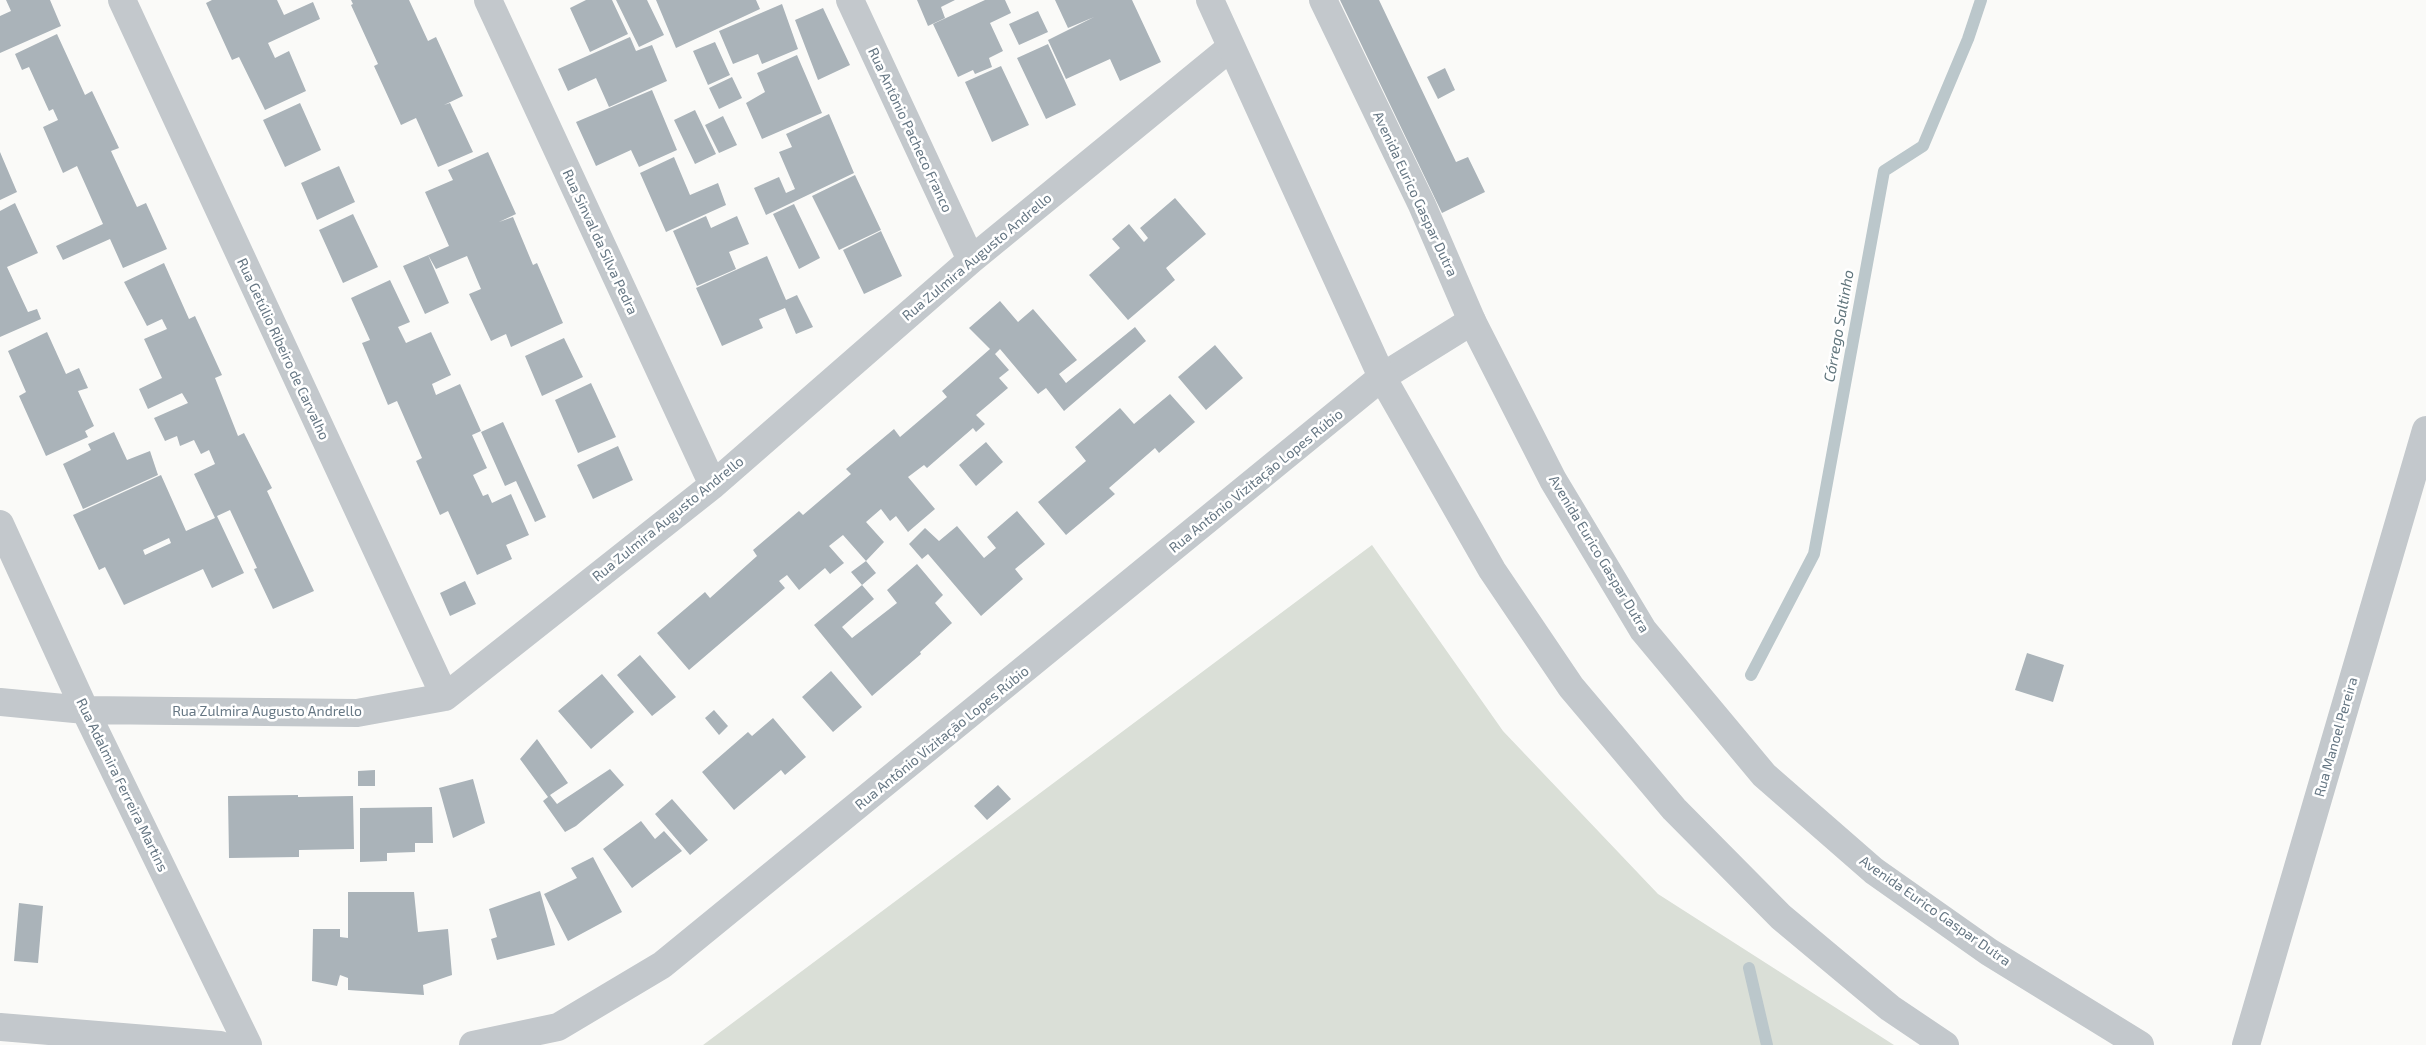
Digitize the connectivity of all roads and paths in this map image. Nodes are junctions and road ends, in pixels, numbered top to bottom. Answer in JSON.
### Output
{"nodes":[{"id":1,"x":122,"y":0,"type":"edge"},
{"id":2,"x":488,"y":0,"type":"edge"},
{"id":3,"x":850,"y":0,"type":"edge"},
{"id":4,"x":1210,"y":0,"type":"edge"},
{"id":5,"x":1323,"y":0,"type":"edge"},
{"id":6,"x":1230,"y":48,"type":"junction"},
{"id":7,"x":971,"y":260,"type":"junction"},
{"id":8,"x":1472,"y":321,"type":"junction"},
{"id":9,"x":1382,"y":377,"type":"junction"},
{"id":10,"x":2426,"y":430,"type":"edge"},
{"id":11,"x":713,"y":485,"type":"junction"},
{"id":12,"x":0,"y":524,"type":"edge"},
{"id":13,"x":445,"y":697,"type":"junction"},
{"id":14,"x":0,"y":702,"type":"edge"},
{"id":15,"x":85,"y":710,"type":"junction"},
{"id":16,"x":0,"y":1027,"type":"edge"},
{"id":17,"x":220,"y":1045,"type":"edge"},
{"id":18,"x":248,"y":1045,"type":"edge"},
{"id":19,"x":473,"y":1045,"type":"edge"},
{"id":20,"x":1945,"y":1045,"type":"edge"},
{"id":21,"x":2140,"y":1045,"type":"edge"},
{"id":22,"x":2246,"y":1045,"type":"edge"}],
"edges":[{"from":1,"to":13,"type":"street","name":"Rua Getúlio Ribeiro de Carvalho"},
{"from":2,"to":11,"type":"street","name":"Rua Sinval da Silva Pedra"},
{"from":3,"to":7,"type":"street","name":"Rua Antônio Pacheco Franco"},
{"from":4,"to":6,"type":"street"},
{"from":5,"to":8,"type":"street","name":"Avenida Eurico Gaspar Dutra"},
{"from":6,"to":7,"type":"street","name":"Rua Zulmira Augusto Andrello"},
{"from":6,"to":9,"type":"street"},
{"from":7,"to":11,"type":"street","name":"Rua Zulmira Augusto Andrello"},
{"from":8,"to":9,"type":"street","name":"Rua Antônio Vizitação Lopes Rúbio"},
{"from":8,"to":21,"type":"street","name":"Avenida Eurico Gaspar Dutra"},
{"from":9,"to":19,"type":"street","name":"Rua Antônio Vizitação Lopes Rúbio"},
{"from":9,"to":20,"type":"street"},
{"from":10,"to":22,"type":"street","name":"Rua Manoel Pereira"},
{"from":11,"to":13,"type":"street","name":"Rua Zulmira Augusto Andrello"},
{"from":12,"to":15,"type":"street","name":"Rua Adalmira Ferreira Martins"},
{"from":13,"to":15,"type":"street","name":"Rua Zulmira Augusto Andrello"},
{"from":14,"to":15,"type":"street","name":"Rua Zulmira Augusto Andrello"},
{"from":15,"to":18,"type":"street","name":"Rua Adalmira Ferreira Martins"},
{"from":16,"to":17,"type":"street"}]}
